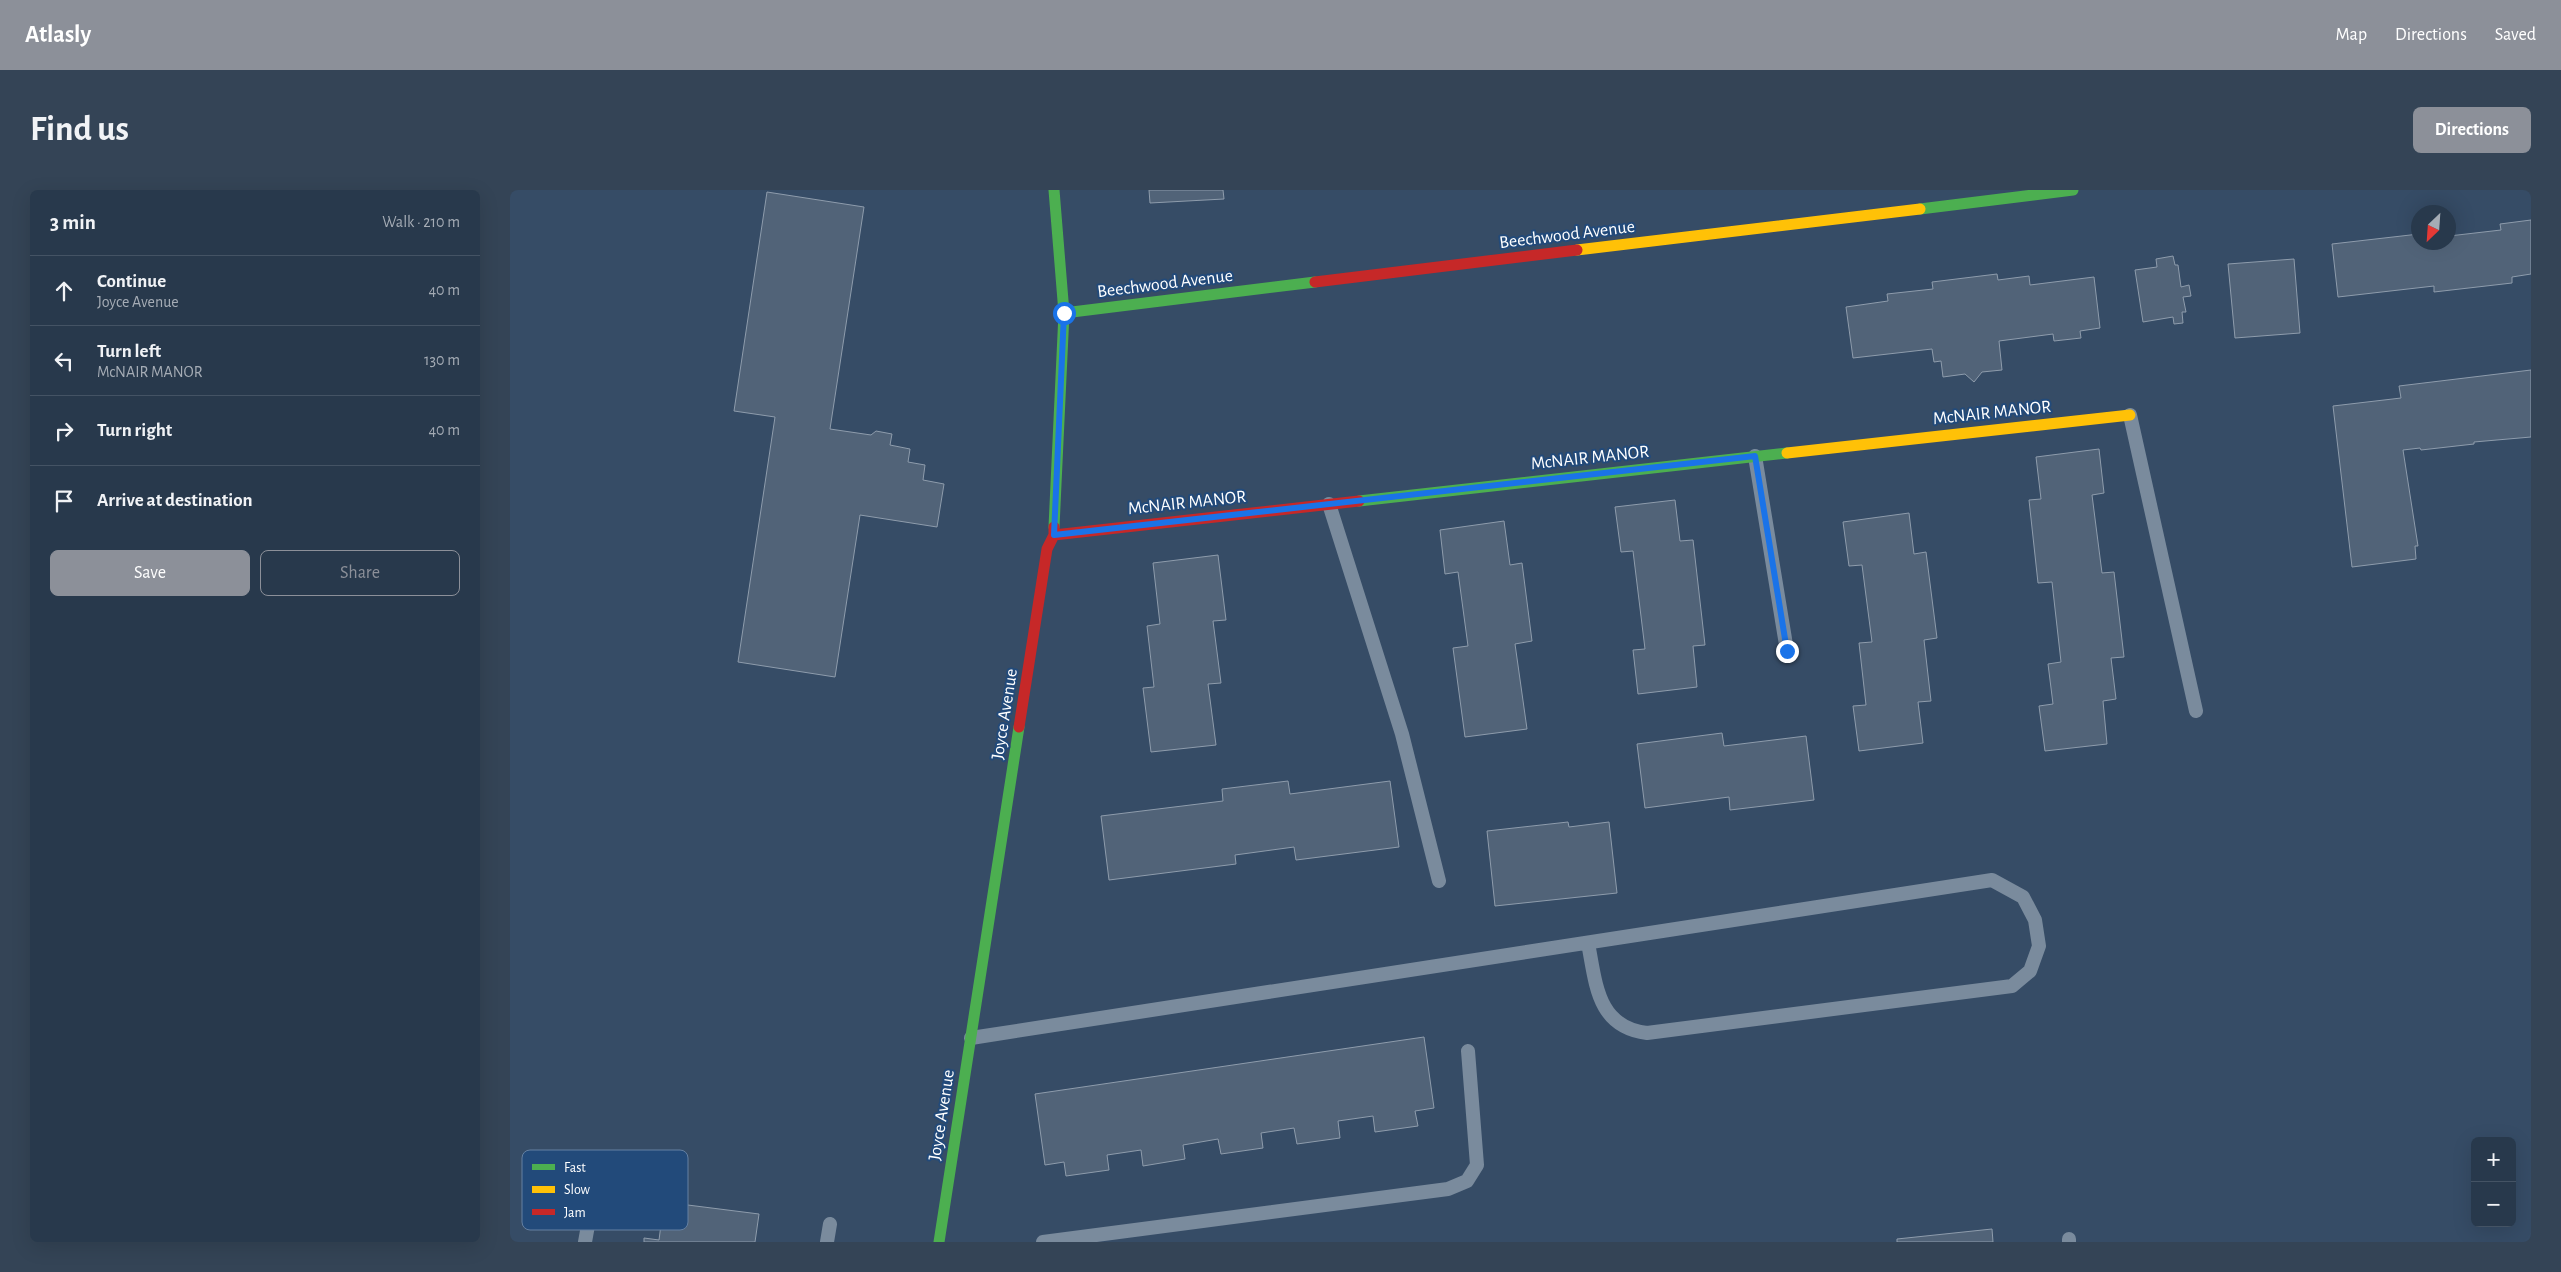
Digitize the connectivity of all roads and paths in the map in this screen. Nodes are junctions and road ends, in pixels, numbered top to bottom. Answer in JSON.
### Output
{"nodes":[{"id":1,"x":1054,"y":190,"type":"edge"},
{"id":2,"x":2073,"y":190,"type":"edge"},
{"id":3,"x":1064,"y":313,"type":"junction"},
{"id":4,"x":2130,"y":414,"type":"joint"},
{"id":5,"x":1755,"y":456,"type":"junction"},
{"id":6,"x":1329,"y":504,"type":"junction"},
{"id":7,"x":1054,"y":535,"type":"junction"},
{"id":8,"x":1787,"y":651,"type":"dead end"},
{"id":9,"x":2196,"y":711,"type":"dead end"},
{"id":10,"x":1439,"y":881,"type":"dead end"},
{"id":11,"x":1588,"y":943,"type":"junction"},
{"id":12,"x":971,"y":1038,"type":"junction"},
{"id":13,"x":1468,"y":1051,"type":"dead end"},
{"id":14,"x":830,"y":1224,"type":"dead end"},
{"id":15,"x":827,"y":1242,"type":"edge"},
{"id":16,"x":939,"y":1242,"type":"edge"},
{"id":17,"x":1043,"y":1242,"type":"edge"}],
"edges":[{"from":1,"to":3,"type":"street","name":"Joyce Avenue"},
{"from":2,"to":3,"type":"street","name":"Beechwood Avenue"},
{"from":3,"to":7,"type":"street","name":"Joyce Avenue"},
{"from":4,"to":5,"type":"street","name":"McNAIR MANOR"},
{"from":4,"to":9,"type":"lane"},
{"from":5,"to":6,"type":"street","name":"McNAIR MANOR"},
{"from":5,"to":8,"type":"lane"},
{"from":6,"to":7,"type":"street","name":"McNAIR MANOR"},
{"from":6,"to":10,"type":"lane"},
{"from":7,"to":12,"type":"street","name":"Joyce Avenue"},
{"from":11,"to":11,"type":"lane"},
{"from":11,"to":12,"type":"lane"},
{"from":12,"to":16,"type":"street","name":"Joyce Avenue"},
{"from":13,"to":17,"type":"lane"},
{"from":14,"to":15,"type":"lane"}]}
